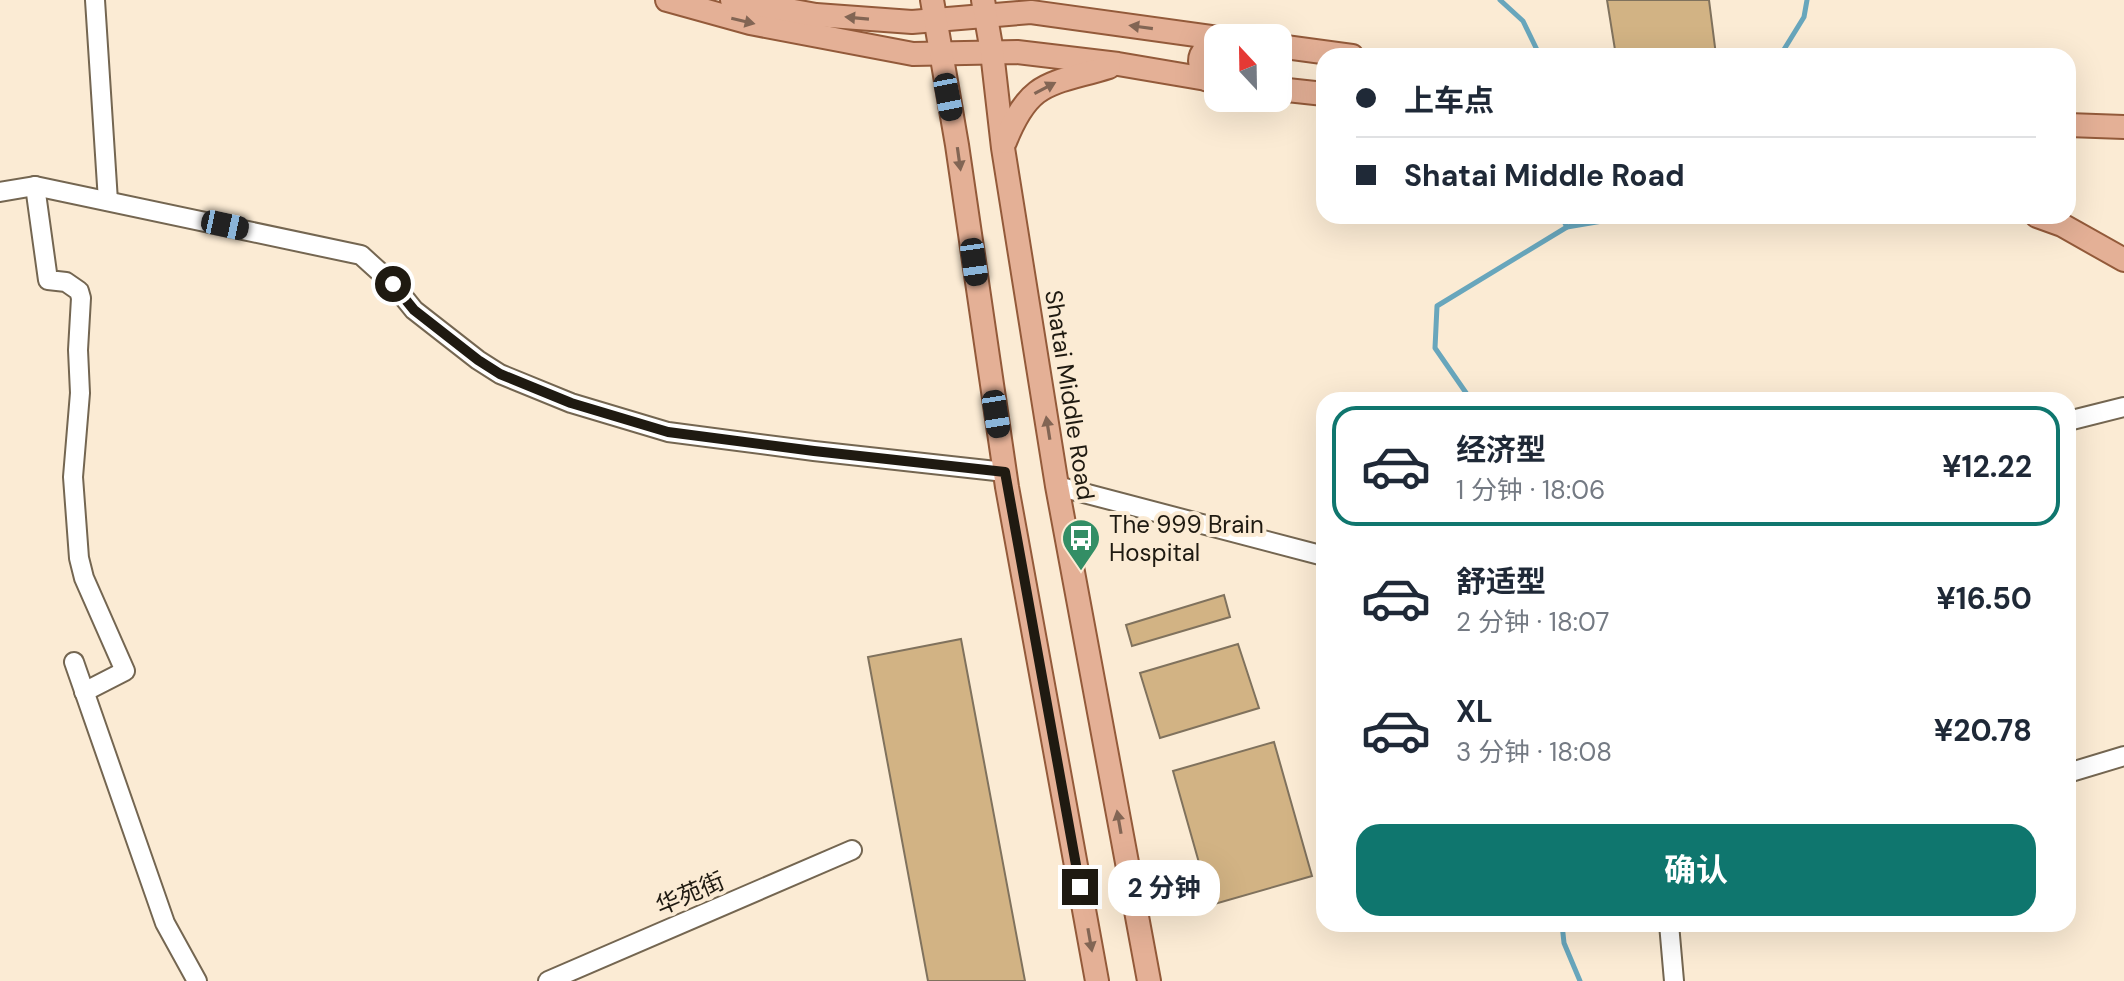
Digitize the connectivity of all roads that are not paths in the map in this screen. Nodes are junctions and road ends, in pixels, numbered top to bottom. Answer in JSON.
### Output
{"nodes":[{"id":1,"x":95,"y":0,"type":"edge"},
{"id":2,"x":667,"y":0,"type":"edge"},
{"id":3,"x":732,"y":0,"type":"edge"},
{"id":4,"x":985,"y":7,"type":"edge"},
{"id":5,"x":933,"y":10,"type":"edge"},
{"id":6,"x":1204,"y":36,"type":"edge"},
{"id":7,"x":1292,"y":48,"type":"edge"},
{"id":8,"x":1316,"y":51,"type":"edge"},
{"id":9,"x":992,"y":52,"type":"junction"},
{"id":10,"x":1204,"y":52,"type":"edge"},
{"id":11,"x":941,"y":55,"type":"junction"},
{"id":12,"x":1118,"y":64,"type":"junction"},
{"id":13,"x":1204,"y":70,"type":"edge"},
{"id":14,"x":1204,"y":78,"type":"edge"},
{"id":15,"x":1292,"y":91,"type":"edge"},
{"id":16,"x":1316,"y":93,"type":"edge"},
{"id":17,"x":2124,"y":127,"type":"edge"},
{"id":18,"x":2076,"y":128,"type":"edge"},
{"id":19,"x":1003,"y":148,"type":"junction"},
{"id":20,"x":35,"y":186,"type":"junction"},
{"id":21,"x":0,"y":192,"type":"edge"},
{"id":22,"x":108,"y":201,"type":"junction"},
{"id":23,"x":2059,"y":224,"type":"edge"},
{"id":24,"x":2124,"y":260,"type":"edge"},
{"id":25,"x":2124,"y":407,"type":"edge"},
{"id":26,"x":2076,"y":419,"type":"edge"},
{"id":27,"x":1005,"y":472,"type":"junction"},
{"id":28,"x":1057,"y":486,"type":"junction"},
{"id":29,"x":1316,"y":554,"type":"edge"},
{"id":30,"x":74,"y":662,"type":"dead end"},
{"id":31,"x":84,"y":692,"type":"junction"},
{"id":32,"x":2124,"y":756,"type":"edge"},
{"id":33,"x":2076,"y":771,"type":"edge"},
{"id":34,"x":852,"y":850,"type":"dead end"},
{"id":35,"x":1670,"y":932,"type":"edge"},
{"id":36,"x":197,"y":981,"type":"edge"},
{"id":37,"x":548,"y":981,"type":"edge"},
{"id":38,"x":1097,"y":981,"type":"edge"},
{"id":39,"x":1149,"y":981,"type":"edge"},
{"id":40,"x":1674,"y":981,"type":"edge"}],
"edges":[{"from":1,"to":22,"type":"street"},
{"from":2,"to":11,"type":"main road","one_way":true},
{"from":5,"to":3,"type":"main road","one_way":true},
{"from":4,"to":5,"type":"main road"},
{"from":6,"to":4,"type":"main road","one_way":true},
{"from":4,"to":9,"type":"main road","name":"Shatai Middle Road"},
{"from":5,"to":11,"type":"main road"},
{"from":7,"to":8,"type":"main road"},
{"from":9,"to":11,"type":"main road"},
{"from":9,"to":12,"type":"main road"},
{"from":9,"to":19,"type":"main road","name":"Shatai Middle Road"},
{"from":10,"to":13,"type":"main road"},
{"from":11,"to":27,"type":"main road","one_way":true},
{"from":12,"to":14,"type":"main road"},
{"from":19,"to":12,"type":"main road","one_way":true},
{"from":15,"to":16,"type":"main road"},
{"from":17,"to":18,"type":"main road"},
{"from":28,"to":19,"type":"main road","name":"Shatai Middle Road","one_way":true},
{"from":20,"to":21,"type":"street"},
{"from":20,"to":22,"type":"street"},
{"from":20,"to":31,"type":"street"},
{"from":22,"to":27,"type":"street"},
{"from":23,"to":24,"type":"main road"},
{"from":25,"to":26,"type":"street"},
{"from":27,"to":38,"type":"main road","one_way":true},
{"from":28,"to":29,"type":"street"},
{"from":39,"to":28,"type":"main road","name":"Shatai Middle Road","one_way":true},
{"from":30,"to":31,"type":"street"},
{"from":31,"to":36,"type":"street"},
{"from":32,"to":33,"type":"street"},
{"from":34,"to":37,"type":"street","name":"华苑街"},
{"from":35,"to":40,"type":"street"}]}
